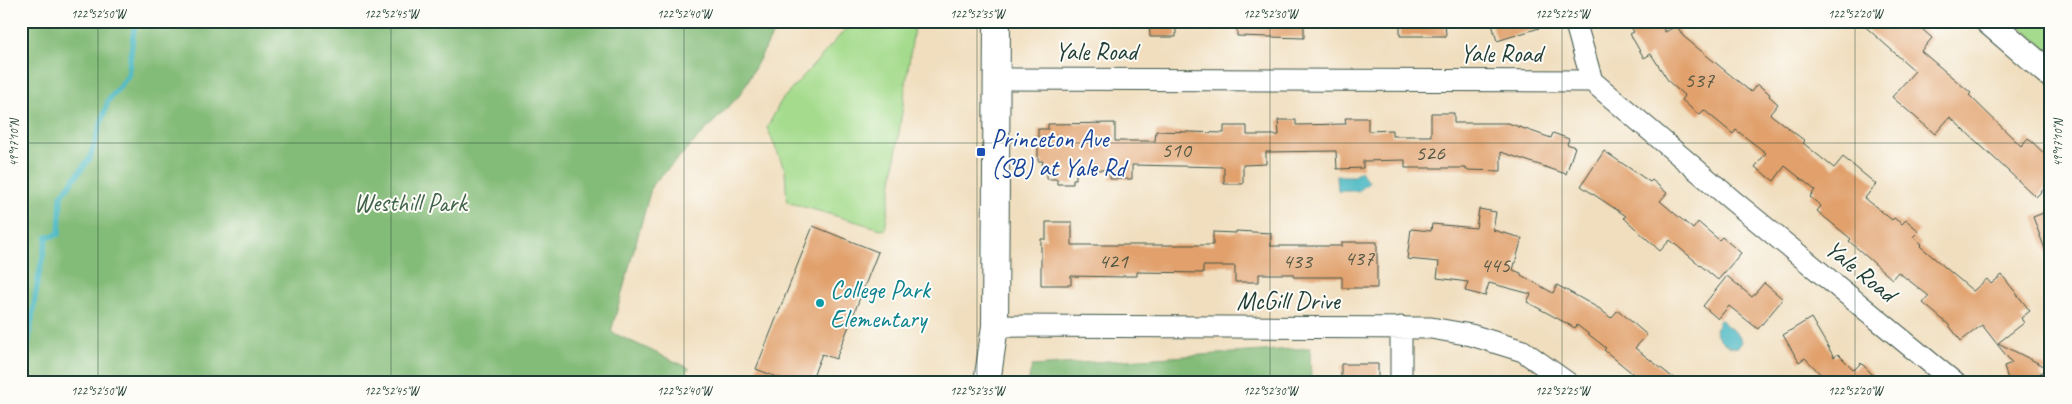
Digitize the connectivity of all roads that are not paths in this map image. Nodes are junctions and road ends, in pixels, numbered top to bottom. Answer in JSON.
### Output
{"nodes":[{"id":1,"x":997,"y":21,"type":"edge"},
{"id":2,"x":1575,"y":21,"type":"edge"},
{"id":3,"x":1988,"y":21,"type":"edge"},
{"id":4,"x":2051,"y":75,"type":"edge"},
{"id":5,"x":997,"y":79,"type":"junction"},
{"id":6,"x":1592,"y":80,"type":"junction"},
{"id":7,"x":995,"y":326,"type":"junction"},
{"id":8,"x":1401,"y":327,"type":"junction"},
{"id":9,"x":987,"y":383,"type":"edge"},
{"id":10,"x":1401,"y":383,"type":"edge"},
{"id":11,"x":1568,"y":383,"type":"edge"},
{"id":12,"x":1955,"y":383,"type":"edge"}],
"edges":[{"from":1,"to":5,"type":"street"},
{"from":2,"to":6,"type":"street"},
{"from":3,"to":4,"type":"street"},
{"from":5,"to":6,"type":"street","name":"Yale Road"},
{"from":5,"to":7,"type":"street"},
{"from":6,"to":12,"type":"street","name":"Yale Road"},
{"from":7,"to":8,"type":"street","name":"McGill Drive"},
{"from":7,"to":9,"type":"street"},
{"from":8,"to":10,"type":"street"},
{"from":8,"to":11,"type":"street","name":"McGill Drive"}]}
